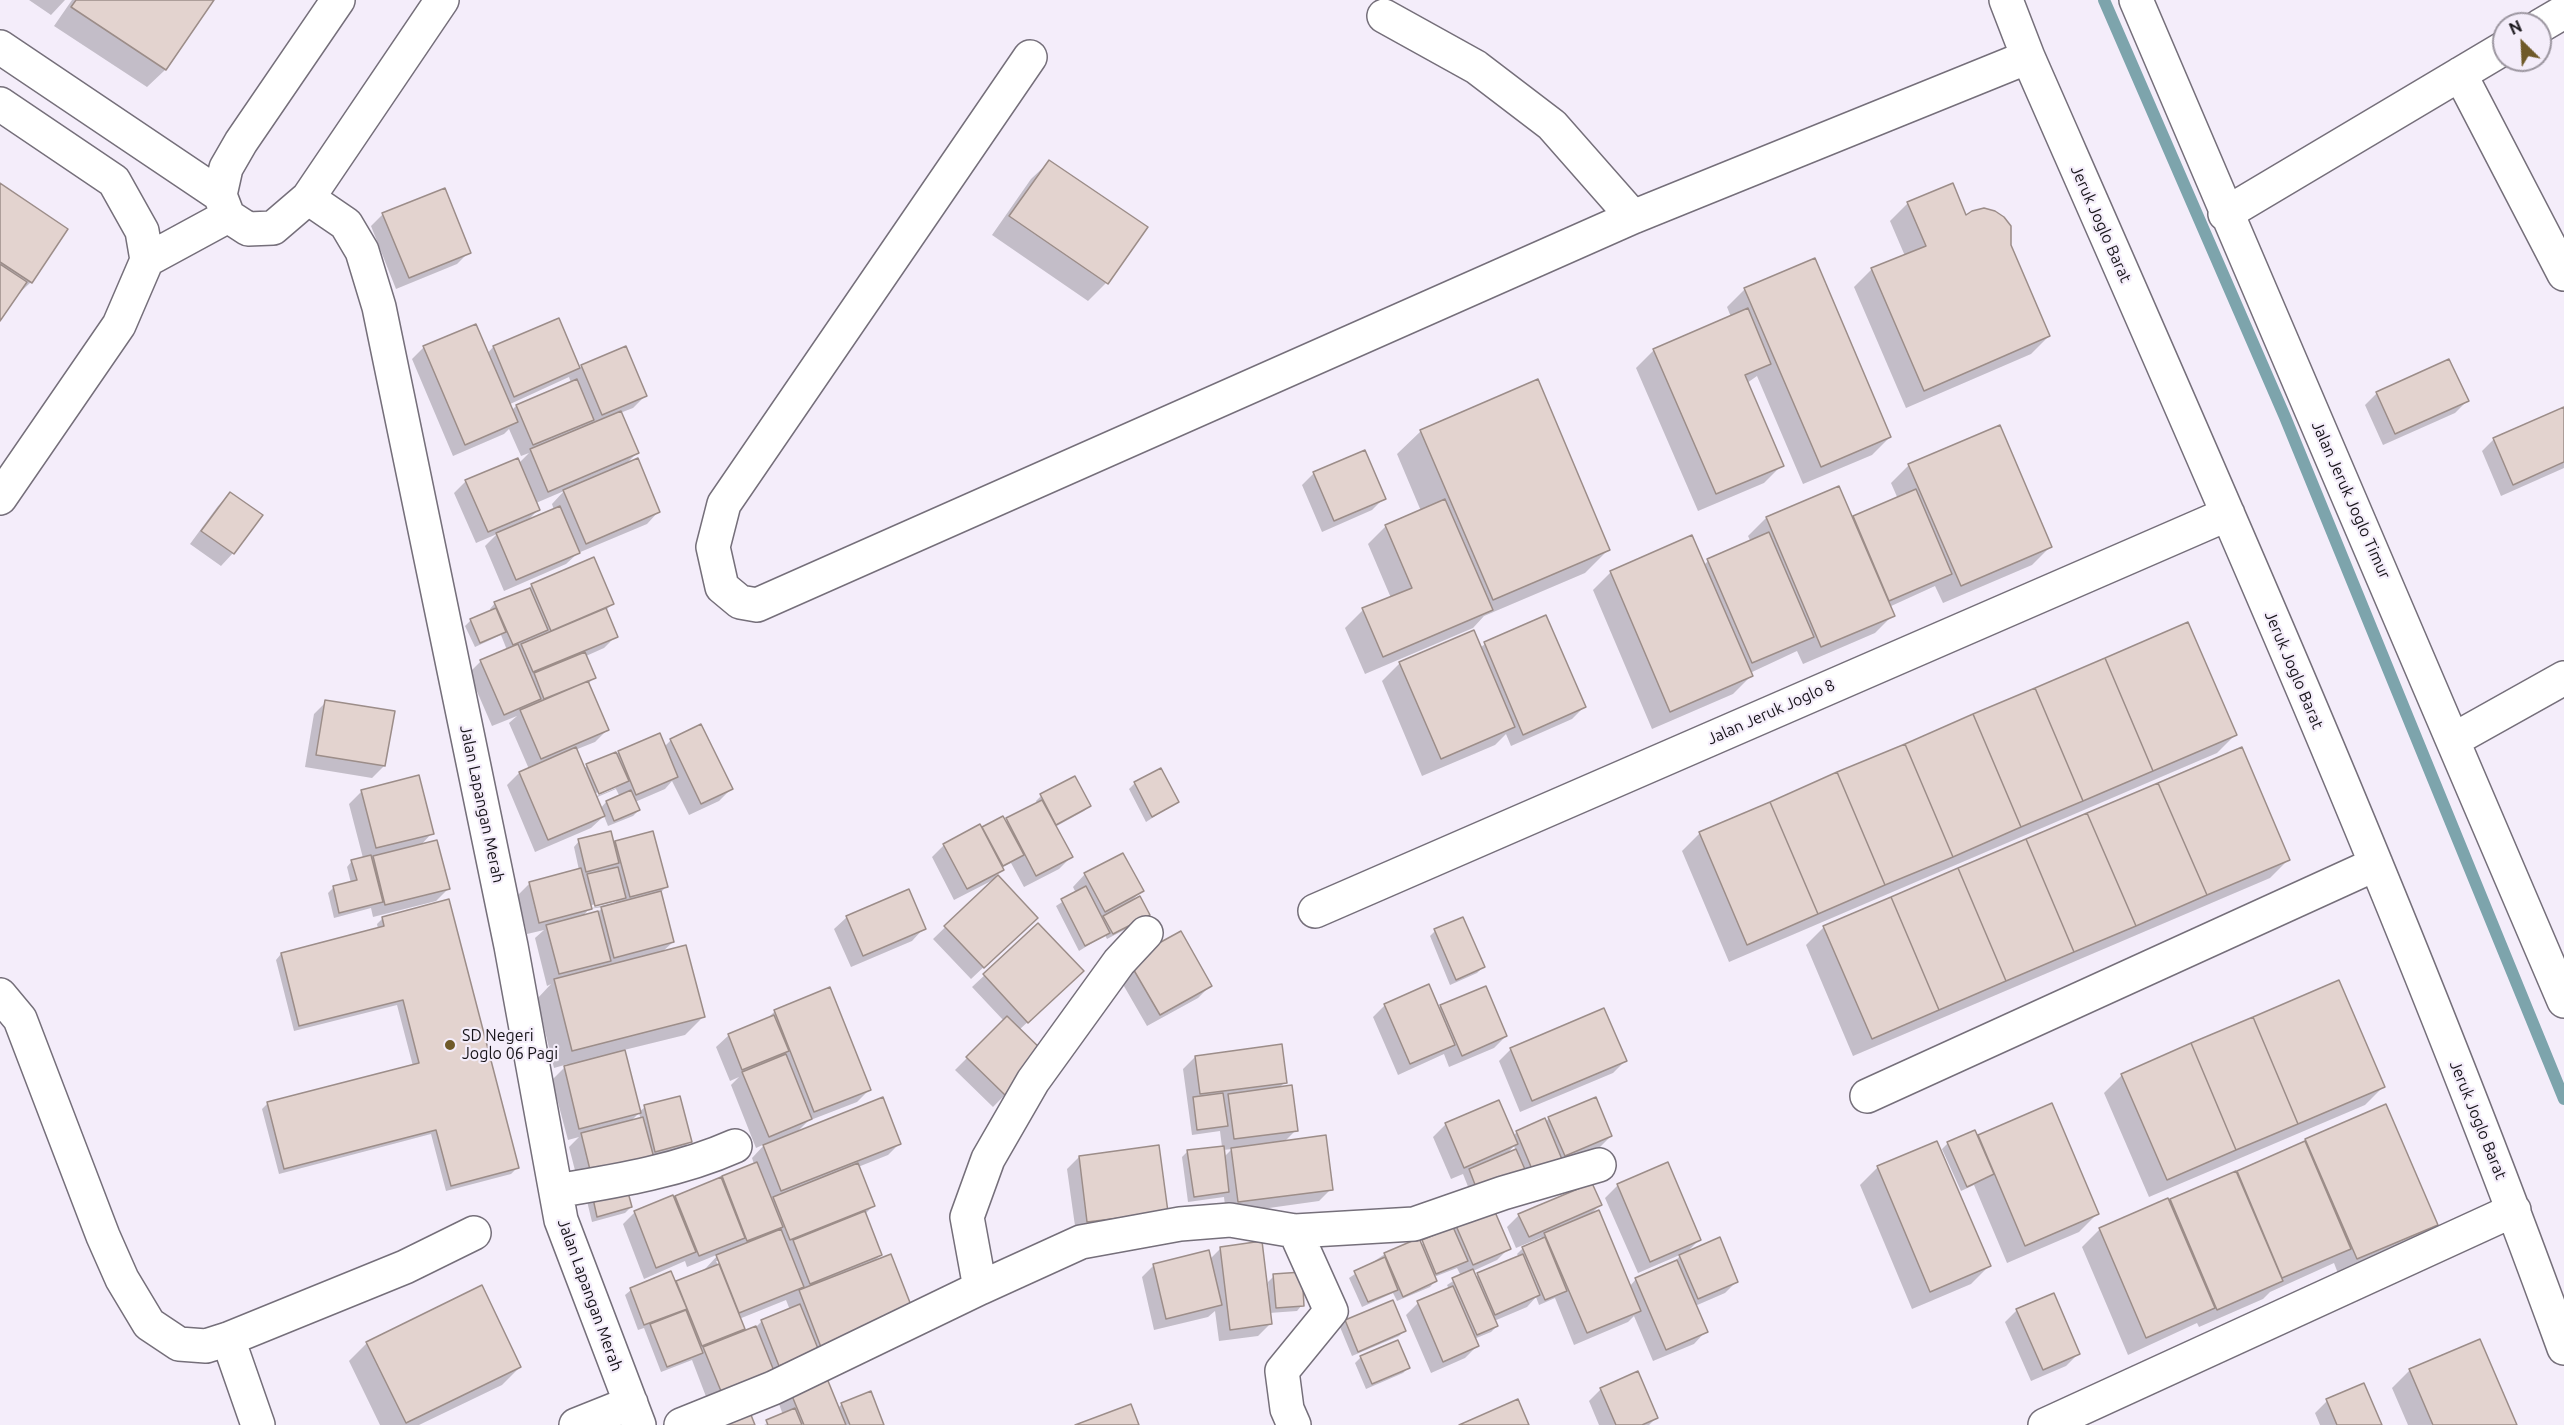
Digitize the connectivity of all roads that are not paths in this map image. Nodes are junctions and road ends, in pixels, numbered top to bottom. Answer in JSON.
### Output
{"nodes":[{"id":1,"x":338,"y":0,"type":"edge"},
{"id":2,"x":442,"y":0,"type":"edge"},
{"id":3,"x":2006,"y":0,"type":"edge"},
{"id":4,"x":2136,"y":0,"type":"edge"},
{"id":5,"x":1384,"y":16,"type":"dead end"},
{"id":6,"x":0,"y":47,"type":"edge"},
{"id":7,"x":2492,"y":55,"type":"edge"},
{"id":8,"x":1030,"y":57,"type":"dead end"},
{"id":9,"x":2028,"y":57,"type":"junction"},
{"id":10,"x":2460,"y":74,"type":"junction"},
{"id":11,"x":0,"y":104,"type":"edge"},
{"id":12,"x":308,"y":198,"type":"junction"},
{"id":13,"x":224,"y":206,"type":"junction"},
{"id":14,"x":2225,"y":214,"type":"junction"},
{"id":15,"x":1633,"y":217,"type":"junction"},
{"id":16,"x":147,"y":261,"type":"junction"},
{"id":17,"x":2564,"y":274,"type":"edge"},
{"id":18,"x":0,"y":498,"type":"edge"},
{"id":19,"x":2228,"y":514,"type":"junction"},
{"id":20,"x":2564,"y":678,"type":"edge"},
{"id":21,"x":2455,"y":739,"type":"junction"},
{"id":22,"x":2376,"y":864,"type":"junction"},
{"id":23,"x":1315,"y":911,"type":"dead end"},
{"id":24,"x":1146,"y":933,"type":"dead end"},
{"id":25,"x":0,"y":995,"type":"edge"},
{"id":26,"x":2564,"y":1001,"type":"edge"},
{"id":27,"x":1867,"y":1096,"type":"dead end"},
{"id":28,"x":735,"y":1146,"type":"dead end"},
{"id":29,"x":1599,"y":1165,"type":"dead end"},
{"id":30,"x":556,"y":1191,"type":"junction"},
{"id":31,"x":2514,"y":1210,"type":"junction"},
{"id":32,"x":1295,"y":1231,"type":"junction"},
{"id":33,"x":474,"y":1233,"type":"dead end"},
{"id":34,"x":981,"y":1288,"type":"junction"},
{"id":35,"x":228,"y":1339,"type":"junction"},
{"id":36,"x":2564,"y":1348,"type":"edge"},
{"id":37,"x":635,"y":1414,"type":"edge"},
{"id":38,"x":258,"y":1425,"type":"edge"},
{"id":39,"x":576,"y":1425,"type":"edge"},
{"id":40,"x":681,"y":1425,"type":"edge"},
{"id":41,"x":1294,"y":1425,"type":"edge"},
{"id":42,"x":2045,"y":1425,"type":"edge"}],
"edges":[{"from":1,"to":13,"type":"street"},
{"from":2,"to":12,"type":"street"},
{"from":3,"to":9,"type":"street","name":"Jeruk Joglo Barat"},
{"from":4,"to":14,"type":"street","name":"Jalan Jeruk Joglo Timur"},
{"from":5,"to":15,"type":"street"},
{"from":6,"to":13,"type":"street"},
{"from":7,"to":10,"type":"street"},
{"from":8,"to":15,"type":"street"},
{"from":9,"to":15,"type":"street"},
{"from":9,"to":19,"type":"street","name":"Jeruk Joglo Barat"},
{"from":10,"to":14,"type":"street"},
{"from":10,"to":17,"type":"street"},
{"from":11,"to":16,"type":"street"},
{"from":12,"to":13,"type":"street"},
{"from":12,"to":30,"type":"street","name":"Jalan Lapangan Merah"},
{"from":13,"to":16,"type":"street"},
{"from":14,"to":21,"type":"street","name":"Jalan Jeruk Joglo Timur"},
{"from":16,"to":18,"type":"street"},
{"from":19,"to":22,"type":"street","name":"Jeruk Joglo Barat"},
{"from":19,"to":23,"type":"street","name":"Jalan Jeruk Joglo 8"},
{"from":20,"to":21,"type":"street"},
{"from":21,"to":26,"type":"street","name":"Jalan Jeruk Joglo Timur"},
{"from":22,"to":27,"type":"street"},
{"from":22,"to":31,"type":"street","name":"Jeruk Joglo Barat"},
{"from":24,"to":34,"type":"street"},
{"from":25,"to":35,"type":"street"},
{"from":28,"to":30,"type":"street"},
{"from":29,"to":32,"type":"street"},
{"from":30,"to":37,"type":"street","name":"Jalan Lapangan Merah"},
{"from":31,"to":36,"type":"street","name":"Jeruk Joglo Barat"},
{"from":31,"to":42,"type":"street"},
{"from":32,"to":34,"type":"street"},
{"from":32,"to":41,"type":"street"},
{"from":33,"to":35,"type":"street"},
{"from":34,"to":40,"type":"street"},
{"from":35,"to":38,"type":"street"},
{"from":37,"to":39,"type":"street"}]}
